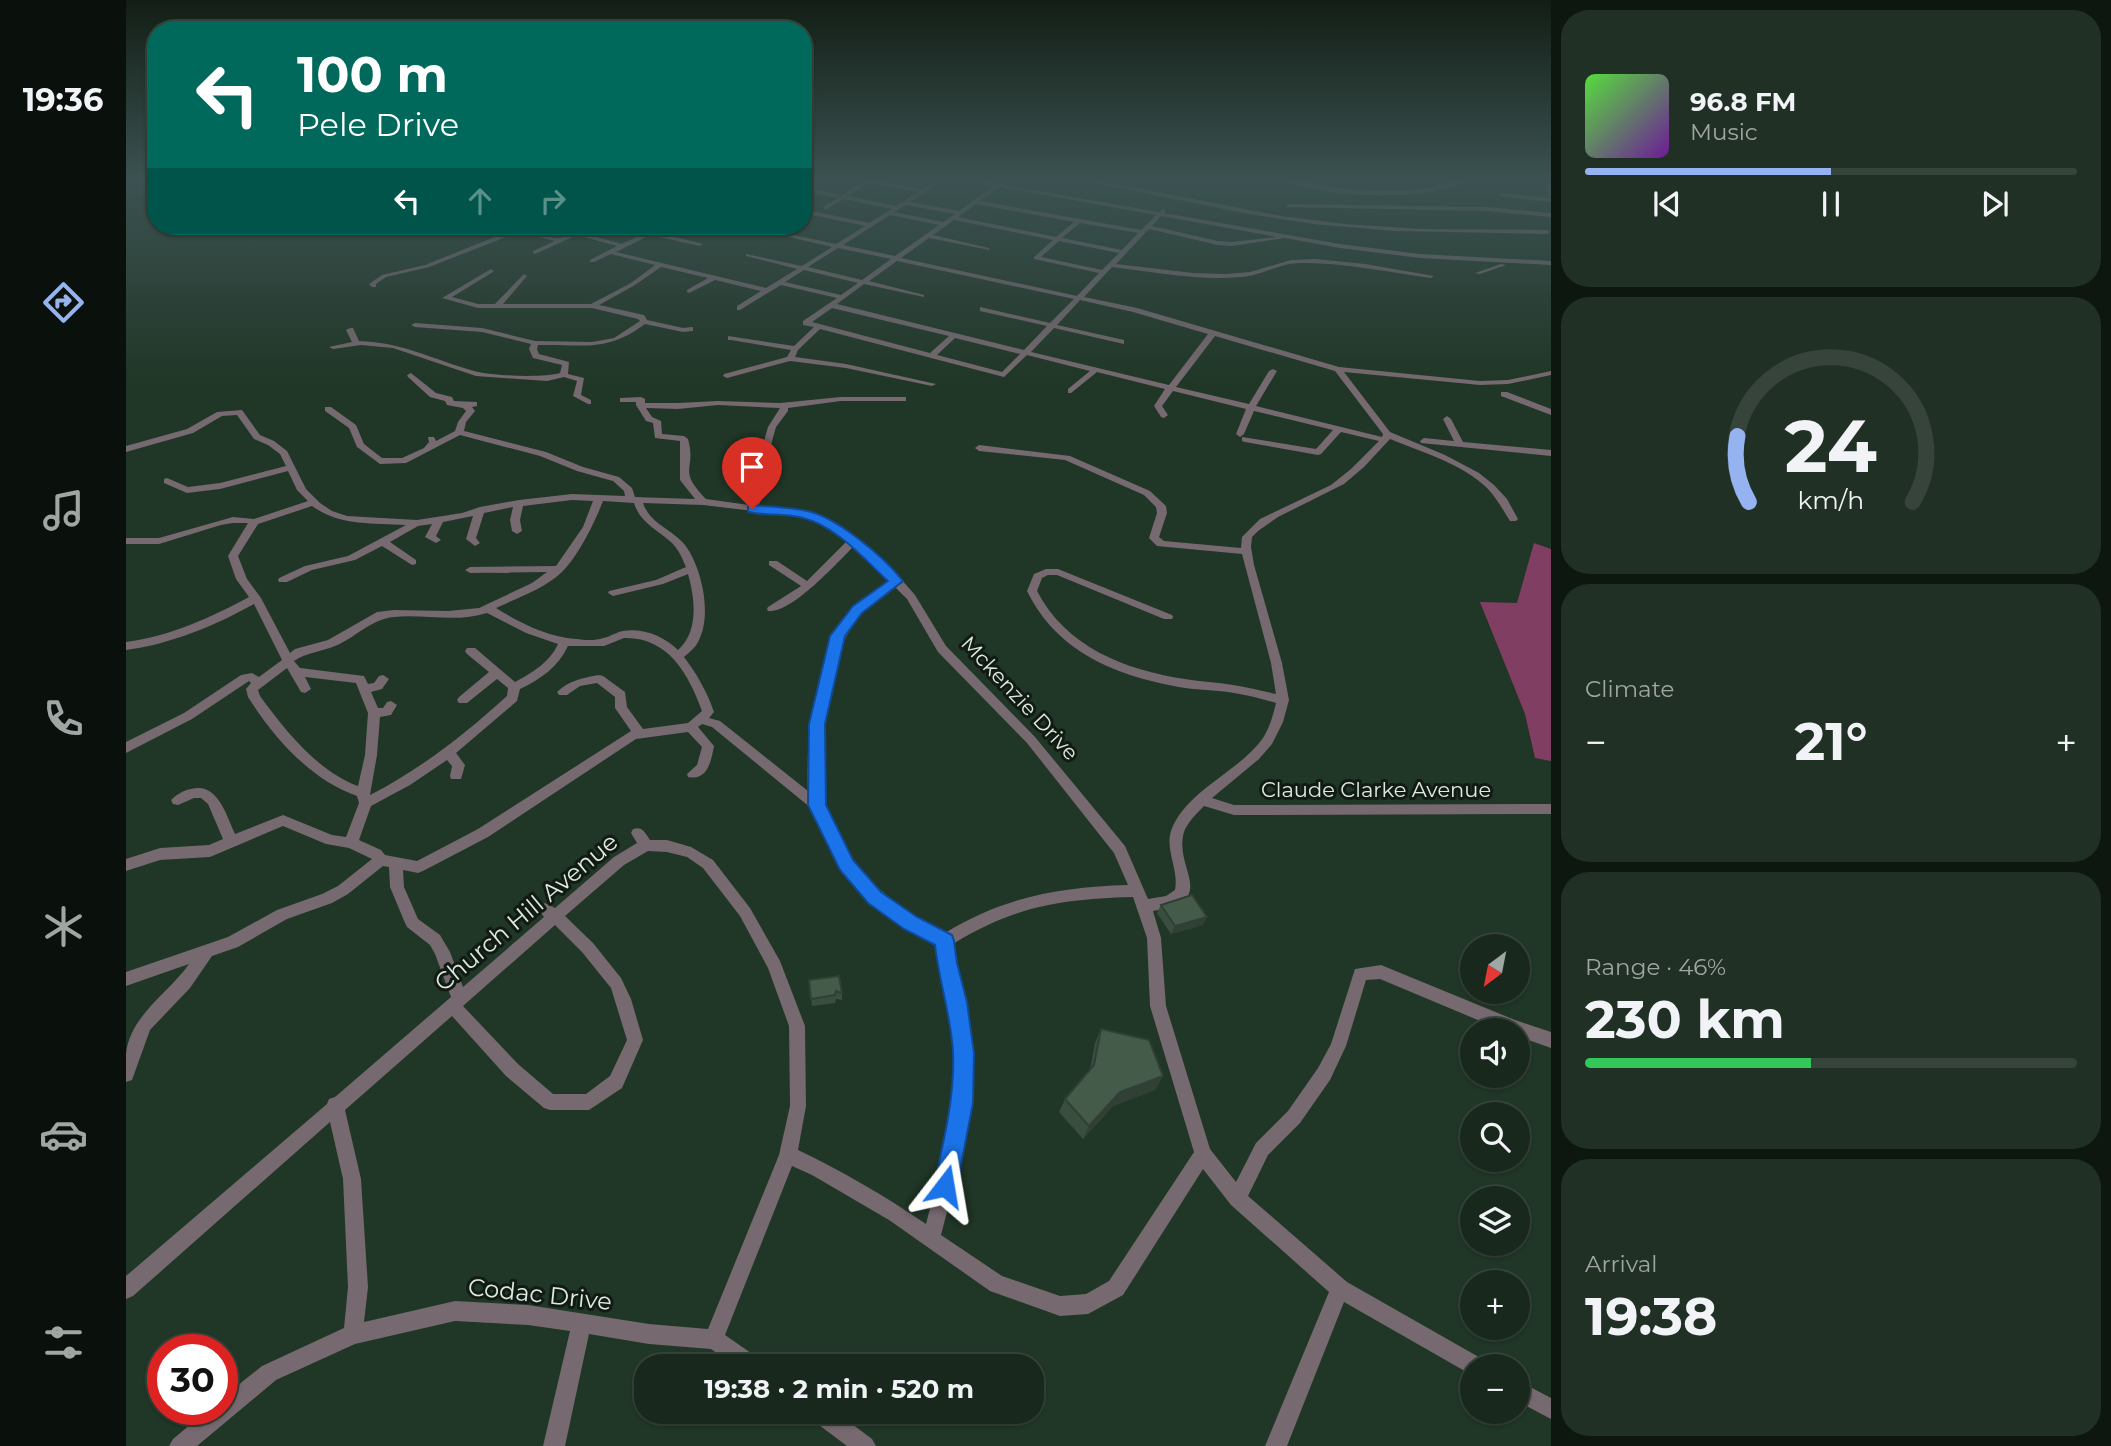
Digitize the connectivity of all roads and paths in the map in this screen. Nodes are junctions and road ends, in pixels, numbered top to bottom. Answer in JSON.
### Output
{"nodes":[{"id":1,"x":472,"y":248,"type":"edge"},
{"id":2,"x":543,"y":248,"type":"edge"},
{"id":3,"x":617,"y":248,"type":"edge"},
{"id":4,"x":835,"y":248,"type":"edge"},
{"id":5,"x":851,"y":248,"type":"edge"},
{"id":6,"x":910,"y":248,"type":"edge"},
{"id":7,"x":1047,"y":248,"type":"edge"},
{"id":8,"x":1105,"y":248,"type":"edge"},
{"id":9,"x":1127,"y":248,"type":"edge"},
{"id":10,"x":1361,"y":248,"type":"edge"},
{"id":11,"x":535,"y":252,"type":"dead end"},
{"id":12,"x":609,"y":252,"type":"junction"},
{"id":13,"x":1123,"y":252,"type":"junction"},
{"id":14,"x":1295,"y":253,"type":"dead end"},
{"id":15,"x":748,"y":255,"type":"dead end"},
{"id":16,"x":897,"y":258,"type":"junction"},
{"id":17,"x":592,"y":261,"type":"dead end"},
{"id":18,"x":1301,"y":261,"type":"junction"},
{"id":19,"x":1523,"y":262,"type":"junction"},
{"id":20,"x":1551,"y":263,"type":"edge"},
{"id":21,"x":659,"y":265,"type":"junction"},
{"id":22,"x":1110,"y":265,"type":"junction"},
{"id":23,"x":1208,"y":265,"type":"dead end"},
{"id":24,"x":804,"y":268,"type":"junction"},
{"id":25,"x":491,"y":271,"type":"dead end"},
{"id":26,"x":1103,"y":272,"type":"junction"},
{"id":27,"x":1478,"y":273,"type":"dead end"},
{"id":28,"x":524,"y":276,"type":"dead end"},
{"id":29,"x":1215,"y":276,"type":"junction"},
{"id":30,"x":1431,"y":276,"type":"dead end"},
{"id":31,"x":714,"y":278,"type":"junction"},
{"id":32,"x":863,"y":282,"type":"junction"},
{"id":33,"x":782,"y":283,"type":"junction"},
{"id":34,"x":374,"y":286,"type":"dead end"},
{"id":35,"x":768,"y":291,"type":"junction"},
{"id":36,"x":689,"y":292,"type":"dead end"},
{"id":37,"x":922,"y":296,"type":"dead end"},
{"id":38,"x":842,"y":297,"type":"junction"},
{"id":39,"x":1078,"y":297,"type":"junction"},
{"id":40,"x":830,"y":305,"type":"junction"},
{"id":41,"x":497,"y":306,"type":"junction"},
{"id":42,"x":592,"y":306,"type":"junction"},
{"id":43,"x":740,"y":308,"type":"dead end"},
{"id":44,"x":983,"y":309,"type":"dead end"},
{"id":45,"x":889,"y":320,"type":"junction"},
{"id":46,"x":644,"y":322,"type":"junction"},
{"id":47,"x":415,"y":325,"type":"dead end"},
{"id":48,"x":1052,"y":325,"type":"junction"},
{"id":49,"x":818,"y":326,"type":"junction"},
{"id":50,"x":881,"y":326,"type":"dead end"},
{"id":51,"x":690,"y":328,"type":"dead end"},
{"id":52,"x":347,"y":332,"type":"dead end"},
{"id":53,"x":874,"y":332,"type":"dead end"},
{"id":54,"x":1213,"y":333,"type":"junction"},
{"id":55,"x":953,"y":336,"type":"junction"},
{"id":56,"x":731,"y":338,"type":"dead end"},
{"id":57,"x":866,"y":339,"type":"junction"},
{"id":58,"x":356,"y":341,"type":"junction"},
{"id":59,"x":1122,"y":342,"type":"dead end"},
{"id":60,"x":535,"y":343,"type":"junction"},
{"id":61,"x":333,"y":347,"type":"dead end"},
{"id":62,"x":795,"y":348,"type":"junction"},
{"id":63,"x":1025,"y":353,"type":"junction"},
{"id":64,"x":931,"y":356,"type":"junction"},
{"id":65,"x":790,"y":359,"type":"junction"},
{"id":66,"x":1338,"y":369,"type":"junction"},
{"id":67,"x":1096,"y":370,"type":"junction"},
{"id":68,"x":1273,"y":371,"type":"dead end"},
{"id":69,"x":1551,"y":373,"type":"edge"},
{"id":70,"x":411,"y":375,"type":"dead end"},
{"id":71,"x":564,"y":375,"type":"junction"},
{"id":72,"x":727,"y":376,"type":"dead end"},
{"id":73,"x":932,"y":384,"type":"dead end"},
{"id":74,"x":1171,"y":388,"type":"junction"},
{"id":75,"x":1071,"y":391,"type":"dead end"},
{"id":76,"x":1504,"y":394,"type":"dead end"},
{"id":77,"x":903,"y":399,"type":"dead end"},
{"id":78,"x":622,"y":400,"type":"dead end"},
{"id":79,"x":588,"y":402,"type":"dead end"},
{"id":80,"x":470,"y":405,"type":"joint"},
{"id":81,"x":640,"y":405,"type":"junction"},
{"id":82,"x":784,"y":405,"type":"junction"},
{"id":83,"x":1251,"y":408,"type":"junction"},
{"id":84,"x":328,"y":409,"type":"dead end"},
{"id":85,"x":1551,"y":412,"type":"edge"},
{"id":86,"x":1164,"y":415,"type":"dead end"},
{"id":87,"x":1447,"y":419,"type":"dead end"},
{"id":88,"x":1339,"y":429,"type":"junction"},
{"id":89,"x":459,"y":432,"type":"junction"},
{"id":90,"x":1386,"y":437,"type":"junction"},
{"id":91,"x":1424,"y":441,"type":"dead end"},
{"id":92,"x":1460,"y":445,"type":"junction"},
{"id":93,"x":979,"y":448,"type":"dead end"},
{"id":94,"x":126,"y":449,"type":"edge"},
{"id":95,"x":1551,"y":453,"type":"edge"},
{"id":96,"x":292,"y":467,"type":"junction"},
{"id":97,"x":167,"y":481,"type":"dead end"},
{"id":98,"x":599,"y":498,"type":"junction"},
{"id":99,"x":635,"y":501,"type":"junction"},
{"id":100,"x":314,"y":502,"type":"junction"},
{"id":101,"x":703,"y":502,"type":"junction"},
{"id":102,"x":519,"y":503,"type":"junction"},
{"id":103,"x":752,"y":509,"type":"junction"},
{"id":104,"x":480,"y":510,"type":"junction"},
{"id":105,"x":1513,"y":519,"type":"dead end"},
{"id":106,"x":439,"y":520,"type":"junction"},
{"id":107,"x":254,"y":522,"type":"junction"},
{"id":108,"x":417,"y":523,"type":"junction"},
{"id":109,"x":517,"y":531,"type":"dead end"},
{"id":110,"x":436,"y":540,"type":"dead end"},
{"id":111,"x":126,"y":541,"type":"edge"},
{"id":112,"x":382,"y":541,"type":"junction"},
{"id":113,"x":852,"y":542,"type":"junction"},
{"id":114,"x":475,"y":543,"type":"dead end"},
{"id":115,"x":1244,"y":551,"type":"junction"},
{"id":116,"x":412,"y":562,"type":"dead end"},
{"id":117,"x":773,"y":563,"type":"dead end"},
{"id":118,"x":559,"y":569,"type":"junction"},
{"id":119,"x":690,"y":569,"type":"junction"},
{"id":120,"x":470,"y":570,"type":"dead end"},
{"id":121,"x":283,"y":580,"type":"dead end"},
{"id":122,"x":897,"y":581,"type":"junction"},
{"id":123,"x":808,"y":586,"type":"junction"},
{"id":124,"x":613,"y":593,"type":"dead end"},
{"id":125,"x":256,"y":598,"type":"junction"},
{"id":126,"x":487,"y":608,"type":"junction"},
{"id":127,"x":772,"y":609,"type":"dead end"},
{"id":128,"x":1168,"y":617,"type":"dead end"},
{"id":129,"x":565,"y":640,"type":"junction"},
{"id":130,"x":126,"y":646,"type":"edge"},
{"id":131,"x":471,"y":651,"type":"dead end"},
{"id":132,"x":678,"y":656,"type":"junction"},
{"id":133,"x":288,"y":660,"type":"junction"},
{"id":134,"x":297,"y":672,"type":"junction"},
{"id":135,"x":496,"y":673,"type":"junction"},
{"id":136,"x":383,"y":679,"type":"dead end"},
{"id":137,"x":258,"y":683,"type":"junction"},
{"id":138,"x":514,"y":687,"type":"junction"},
{"id":139,"x":305,"y":689,"type":"dead end"},
{"id":140,"x":366,"y":689,"type":"junction"},
{"id":141,"x":562,"y":692,"type":"dead end"},
{"id":142,"x":463,"y":700,"type":"dead end"},
{"id":143,"x":1283,"y":701,"type":"junction"},
{"id":144,"x":391,"y":705,"type":"dead end"},
{"id":145,"x":374,"y":713,"type":"junction"},
{"id":146,"x":696,"y":724,"type":"junction"},
{"id":147,"x":639,"y":733,"type":"junction"},
{"id":148,"x":126,"y":748,"type":"edge"},
{"id":149,"x":448,"y":753,"type":"junction"},
{"id":150,"x":693,"y":774,"type":"dead end"},
{"id":151,"x":456,"y":776,"type":"dead end"},
{"id":152,"x":364,"y":798,"type":"junction"},
{"id":153,"x":178,"y":800,"type":"dead end"},
{"id":154,"x":1203,"y":801,"type":"junction"},
{"id":155,"x":817,"y":805,"type":"junction"},
{"id":156,"x":1551,"y":810,"type":"edge"},
{"id":157,"x":232,"y":843,"type":"junction"},
{"id":158,"x":351,"y":843,"type":"junction"},
{"id":159,"x":388,"y":862,"type":"junction"},
{"id":160,"x":126,"y":866,"type":"edge"},
{"id":161,"x":1141,"y":899,"type":"junction"},
{"id":162,"x":551,"y":912,"type":"junction"},
{"id":163,"x":945,"y":941,"type":"junction"},
{"id":164,"x":207,"y":951,"type":"junction"},
{"id":165,"x":126,"y":979,"type":"edge"},
{"id":166,"x":456,"y":1002,"type":"junction"},
{"id":167,"x":1551,"y":1040,"type":"edge"},
{"id":168,"x":126,"y":1074,"type":"edge"},
{"id":169,"x":335,"y":1105,"type":"junction"},
{"id":170,"x":1203,"y":1154,"type":"junction"},
{"id":171,"x":788,"y":1155,"type":"junction"},
{"id":172,"x":1237,"y":1199,"type":"junction"},
{"id":173,"x":931,"y":1239,"type":"junction"},
{"id":174,"x":126,"y":1289,"type":"edge"},
{"id":175,"x":1340,"y":1289,"type":"junction"},
{"id":176,"x":582,"y":1323,"type":"junction"},
{"id":177,"x":353,"y":1334,"type":"junction"},
{"id":178,"x":714,"y":1339,"type":"junction"},
{"id":179,"x":735,"y":1354,"type":"edge"},
{"id":180,"x":1460,"y":1357,"type":"edge"},
{"id":181,"x":1530,"y":1397,"type":"edge"},
{"id":182,"x":1551,"y":1409,"type":"edge"},
{"id":183,"x":835,"y":1424,"type":"edge"},
{"id":184,"x":180,"y":1446,"type":"edge"},
{"id":185,"x":554,"y":1446,"type":"edge"},
{"id":186,"x":865,"y":1446,"type":"edge"},
{"id":187,"x":1276,"y":1446,"type":"edge"}],
"edges":[{"from":1,"to":34,"type":"street"},
{"from":2,"to":11,"type":"street"},
{"from":3,"to":12,"type":"street"},
{"from":4,"to":24,"type":"street"},
{"from":5,"to":16,"type":"street"},
{"from":6,"to":16,"type":"street"},
{"from":7,"to":26,"type":"street"},
{"from":8,"to":13,"type":"street"},
{"from":9,"to":13,"type":"street"},
{"from":10,"to":19,"type":"street"},
{"from":12,"to":17,"type":"street"},
{"from":12,"to":21,"type":"street"},
{"from":13,"to":22,"type":"street"},
{"from":14,"to":18,"type":"street"},
{"from":15,"to":24,"type":"street"},
{"from":16,"to":32,"type":"street"},
{"from":16,"to":39,"type":"street"},
{"from":18,"to":29,"type":"street"},
{"from":18,"to":30,"type":"street"},
{"from":19,"to":20,"type":"street"},
{"from":19,"to":27,"type":"street"},
{"from":21,"to":31,"type":"street"},
{"from":21,"to":42,"type":"street"},
{"from":22,"to":26,"type":"street"},
{"from":22,"to":29,"type":"street"},
{"from":23,"to":29,"type":"street"},
{"from":24,"to":32,"type":"street"},
{"from":24,"to":33,"type":"street"},
{"from":25,"to":41,"type":"street"},
{"from":26,"to":39,"type":"street"},
{"from":28,"to":41,"type":"street"},
{"from":31,"to":35,"type":"street"},
{"from":31,"to":36,"type":"street"},
{"from":32,"to":37,"type":"street"},
{"from":32,"to":38,"type":"street"},
{"from":33,"to":35,"type":"street"},
{"from":33,"to":38,"type":"street"},
{"from":35,"to":43,"type":"street"},
{"from":38,"to":40,"type":"street"},
{"from":39,"to":48,"type":"street"},
{"from":39,"to":54,"type":"street"},
{"from":40,"to":45,"type":"street"},
{"from":40,"to":49,"type":"street"},
{"from":41,"to":42,"type":"street"},
{"from":42,"to":46,"type":"street"},
{"from":44,"to":48,"type":"street"},
{"from":45,"to":50,"type":"street"},
{"from":45,"to":55,"type":"street"},
{"from":46,"to":51,"type":"street"},
{"from":46,"to":60,"type":"street"},
{"from":47,"to":60,"type":"street"},
{"from":48,"to":59,"type":"street"},
{"from":48,"to":63,"type":"street"},
{"from":49,"to":57,"type":"street"},
{"from":49,"to":62,"type":"street"},
{"from":52,"to":58,"type":"street"},
{"from":53,"to":57,"type":"street"},
{"from":54,"to":66,"type":"street"},
{"from":54,"to":74,"type":"street"},
{"from":55,"to":63,"type":"street"},
{"from":55,"to":64,"type":"street"},
{"from":56,"to":62,"type":"street"},
{"from":57,"to":64,"type":"street"},
{"from":58,"to":61,"type":"street"},
{"from":58,"to":71,"type":"street"},
{"from":60,"to":71,"type":"street"},
{"from":62,"to":65,"type":"street"},
{"from":63,"to":64,"type":"street"},
{"from":63,"to":67,"type":"street"},
{"from":65,"to":72,"type":"street"},
{"from":65,"to":73,"type":"street"},
{"from":66,"to":69,"type":"street"},
{"from":66,"to":90,"type":"street"},
{"from":67,"to":74,"type":"street"},
{"from":67,"to":75,"type":"street"},
{"from":68,"to":83,"type":"street"},
{"from":70,"to":80,"type":"street"},
{"from":71,"to":79,"type":"street"},
{"from":74,"to":83,"type":"street"},
{"from":74,"to":86,"type":"street"},
{"from":76,"to":85,"type":"street"},
{"from":77,"to":82,"type":"street"},
{"from":78,"to":81,"type":"street"},
{"from":80,"to":89,"type":"street"},
{"from":81,"to":82,"type":"street"},
{"from":81,"to":101,"type":"street"},
{"from":82,"to":103,"type":"street"},
{"from":83,"to":88,"type":"street"},
{"from":83,"to":88,"type":"street"},
{"from":84,"to":89,"type":"street"},
{"from":87,"to":92,"type":"street"},
{"from":88,"to":90,"type":"street"},
{"from":89,"to":99,"type":"street"},
{"from":90,"to":105,"type":"street"},
{"from":90,"to":115,"type":"street"},
{"from":91,"to":92,"type":"street"},
{"from":92,"to":95,"type":"street"},
{"from":93,"to":115,"type":"street"},
{"from":94,"to":96,"type":"street","name":"Mckenzie Drive"},
{"from":96,"to":97,"type":"street"},
{"from":96,"to":100,"type":"street","name":"Mckenzie Drive"},
{"from":98,"to":99,"type":"street","name":"Mckenzie Drive"},
{"from":98,"to":102,"type":"street","name":"Mckenzie Drive"},
{"from":98,"to":118,"type":"street"},
{"from":99,"to":101,"type":"street","name":"Mckenzie Drive"},
{"from":99,"to":119,"type":"street"},
{"from":100,"to":107,"type":"street"},
{"from":100,"to":108,"type":"street","name":"Mckenzie Drive"},
{"from":101,"to":103,"type":"street","name":"Mckenzie Drive"},
{"from":102,"to":104,"type":"street","name":"Mckenzie Drive"},
{"from":102,"to":109,"type":"street"},
{"from":103,"to":113,"type":"street","name":"Mckenzie Drive"},
{"from":104,"to":106,"type":"street","name":"Mckenzie Drive"},
{"from":104,"to":114,"type":"street"},
{"from":106,"to":108,"type":"street","name":"Mckenzie Drive"},
{"from":106,"to":110,"type":"street"},
{"from":107,"to":111,"type":"street"},
{"from":107,"to":125,"type":"street"},
{"from":108,"to":112,"type":"street"},
{"from":112,"to":116,"type":"street"},
{"from":112,"to":121,"type":"street"},
{"from":113,"to":122,"type":"street","name":"Mckenzie Drive"},
{"from":113,"to":123,"type":"street"},
{"from":115,"to":143,"type":"street"},
{"from":117,"to":123,"type":"street"},
{"from":118,"to":120,"type":"street"},
{"from":118,"to":126,"type":"street"},
{"from":119,"to":124,"type":"street"},
{"from":119,"to":132,"type":"street"},
{"from":122,"to":155,"type":"street"},
{"from":122,"to":161,"type":"street","name":"Mckenzie Drive"},
{"from":123,"to":127,"type":"street"},
{"from":125,"to":130,"type":"street"},
{"from":125,"to":133,"type":"street"},
{"from":126,"to":129,"type":"street"},
{"from":126,"to":133,"type":"street"},
{"from":128,"to":143,"type":"street"},
{"from":129,"to":132,"type":"street"},
{"from":129,"to":138,"type":"street"},
{"from":131,"to":135,"type":"street"},
{"from":132,"to":146,"type":"street"},
{"from":133,"to":134,"type":"street"},
{"from":133,"to":137,"type":"street"},
{"from":134,"to":139,"type":"street"},
{"from":134,"to":140,"type":"street"},
{"from":135,"to":138,"type":"street"},
{"from":135,"to":142,"type":"street"},
{"from":136,"to":140,"type":"street"},
{"from":137,"to":148,"type":"street"},
{"from":137,"to":152,"type":"street"},
{"from":138,"to":149,"type":"street"},
{"from":140,"to":145,"type":"street"},
{"from":141,"to":147,"type":"street"},
{"from":143,"to":154,"type":"street"},
{"from":144,"to":145,"type":"street"},
{"from":145,"to":152,"type":"street"},
{"from":146,"to":147,"type":"street"},
{"from":146,"to":150,"type":"street"},
{"from":146,"to":155,"type":"street"},
{"from":147,"to":159,"type":"street"},
{"from":149,"to":151,"type":"street"},
{"from":149,"to":152,"type":"street"},
{"from":152,"to":158,"type":"street"},
{"from":153,"to":157,"type":"street"},
{"from":154,"to":156,"type":"street","name":"Claude Clarke Avenue"},
{"from":154,"to":161,"type":"street"},
{"from":155,"to":163,"type":"street"},
{"from":157,"to":158,"type":"street"},
{"from":157,"to":160,"type":"street"},
{"from":158,"to":159,"type":"street"},
{"from":159,"to":164,"type":"street"},
{"from":159,"to":166,"type":"street"},
{"from":161,"to":163,"type":"street"},
{"from":161,"to":170,"type":"street","name":"Mckenzie Drive"},
{"from":162,"to":166,"type":"street","name":"Church Hill Avenue"},
{"from":162,"to":166,"type":"street"},
{"from":162,"to":171,"type":"street","name":"Church Hill Avenue"},
{"from":163,"to":173,"type":"street"},
{"from":164,"to":165,"type":"street"},
{"from":164,"to":168,"type":"street"},
{"from":166,"to":169,"type":"street","name":"Church Hill Avenue"},
{"from":167,"to":172,"type":"street"},
{"from":169,"to":174,"type":"street","name":"Church Hill Avenue"},
{"from":169,"to":177,"type":"street"},
{"from":170,"to":172,"type":"street","name":"Mckenzie Drive"},
{"from":170,"to":173,"type":"street"},
{"from":171,"to":173,"type":"street"},
{"from":171,"to":178,"type":"street","name":"Church Hill Avenue"},
{"from":172,"to":175,"type":"street","name":"Mckenzie Drive"},
{"from":175,"to":180,"type":"street","name":"Mckenzie Drive"},
{"from":175,"to":187,"type":"street"},
{"from":176,"to":177,"type":"street","name":"Codac Drive"},
{"from":176,"to":178,"type":"street","name":"Codac Drive"},
{"from":176,"to":185,"type":"street"},
{"from":177,"to":184,"type":"street","name":"Codac Drive"},
{"from":178,"to":179,"type":"street"},
{"from":181,"to":182,"type":"street"},
{"from":183,"to":186,"type":"street"}]}
